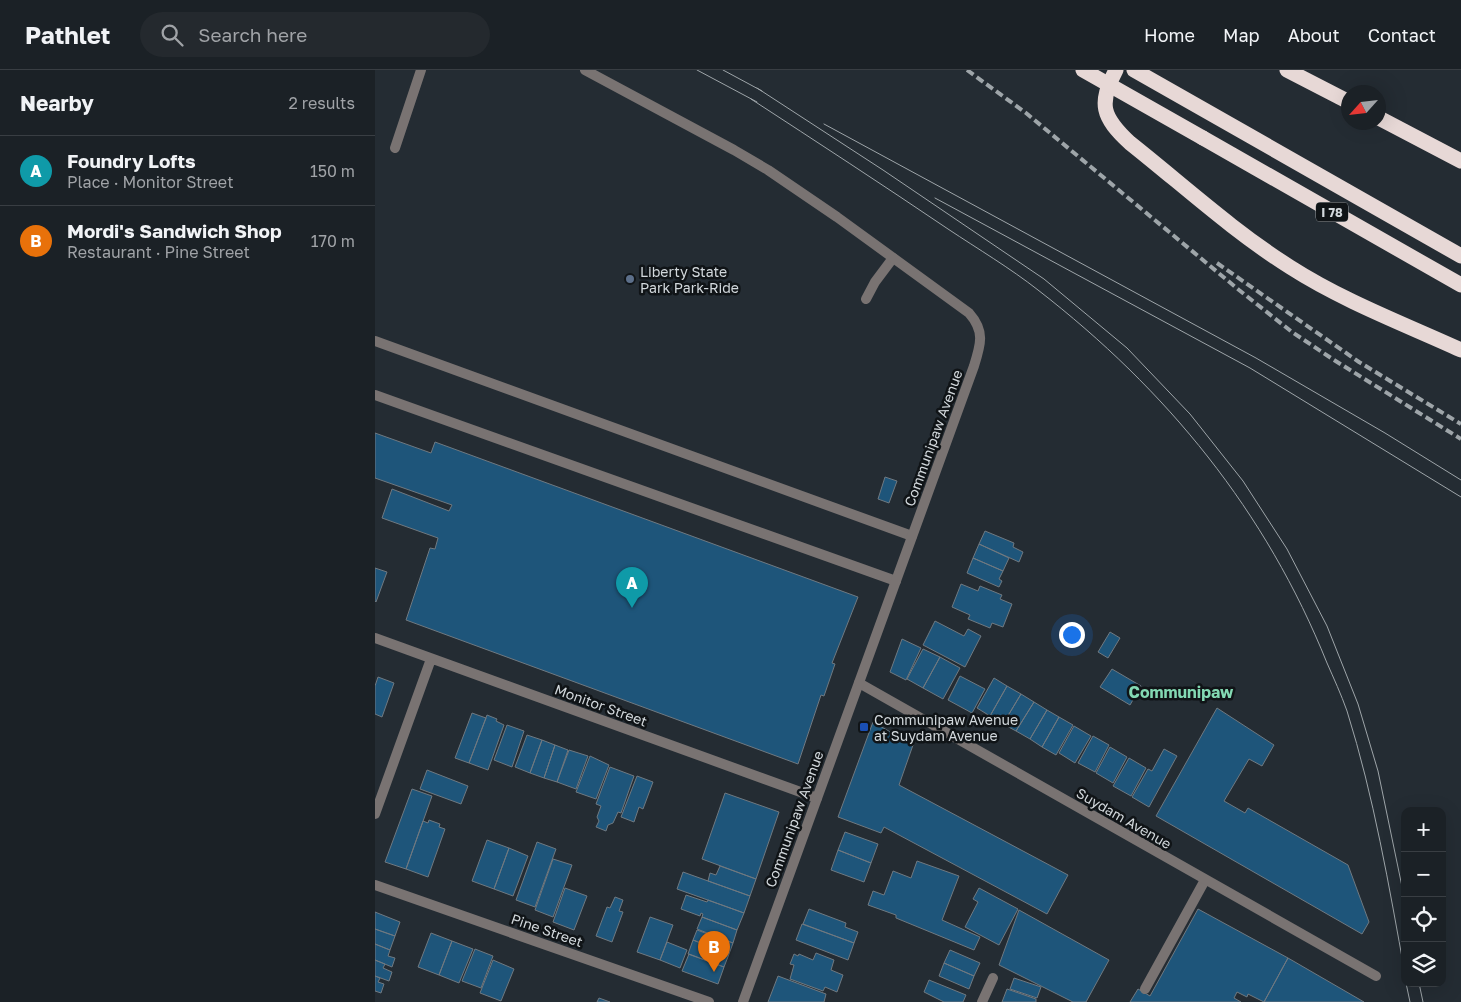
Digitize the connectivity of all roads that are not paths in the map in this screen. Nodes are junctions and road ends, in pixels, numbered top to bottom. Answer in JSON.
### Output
{"nodes":[{"id":1,"x":421,"y":70,"type":"edge"},
{"id":2,"x":585,"y":70,"type":"edge"},
{"id":3,"x":1083,"y":70,"type":"edge"},
{"id":4,"x":1116,"y":70,"type":"edge"},
{"id":5,"x":1134,"y":70,"type":"edge"},
{"id":6,"x":1287,"y":70,"type":"edge"},
{"id":7,"x":1341,"y":98,"type":"edge"},
{"id":8,"x":1386,"y":122,"type":"edge"},
{"id":9,"x":395,"y":148,"type":"dead end"},
{"id":10,"x":1461,"y":161,"type":"edge"},
{"id":11,"x":1461,"y":256,"type":"edge"},
{"id":12,"x":893,"y":258,"type":"junction"},
{"id":13,"x":1461,"y":285,"type":"edge"},
{"id":14,"x":866,"y":300,"type":"dead end"},
{"id":15,"x":375,"y":341,"type":"edge"},
{"id":16,"x":1461,"y":350,"type":"edge"},
{"id":17,"x":375,"y":395,"type":"edge"},
{"id":18,"x":912,"y":536,"type":"junction"},
{"id":19,"x":895,"y":581,"type":"junction"},
{"id":20,"x":375,"y":638,"type":"edge"},
{"id":21,"x":431,"y":659,"type":"junction"},
{"id":22,"x":859,"y":683,"type":"junction"},
{"id":23,"x":817,"y":798,"type":"junction"},
{"id":24,"x":375,"y":814,"type":"edge"},
{"id":25,"x":1205,"y":880,"type":"junction"},
{"id":26,"x":375,"y":885,"type":"edge"},
{"id":27,"x":1376,"y":976,"type":"dead end"},
{"id":28,"x":993,"y":978,"type":"dead end"},
{"id":29,"x":1145,"y":989,"type":"dead end"},
{"id":30,"x":709,"y":1002,"type":"edge"},
{"id":31,"x":743,"y":1002,"type":"edge"},
{"id":32,"x":982,"y":1002,"type":"edge"}],
"edges":[{"from":1,"to":9,"type":"street"},
{"from":2,"to":12,"type":"street","name":"Communipaw Avenue"},
{"from":3,"to":13,"type":"highway","number":"I 78","bridge":true},
{"from":4,"to":16,"type":"highway"},
{"from":5,"to":11,"type":"highway","number":"I 78"},
{"from":6,"to":7,"type":"highway"},
{"from":8,"to":10,"type":"highway"},
{"from":12,"to":14,"type":"street"},
{"from":12,"to":18,"type":"street","name":"Communipaw Avenue"},
{"from":15,"to":18,"type":"street"},
{"from":17,"to":19,"type":"street"},
{"from":18,"to":19,"type":"street","name":"Communipaw Avenue"},
{"from":19,"to":22,"type":"street","name":"Communipaw Avenue"},
{"from":20,"to":21,"type":"street","name":"Monitor Street"},
{"from":21,"to":23,"type":"street","name":"Monitor Street"},
{"from":21,"to":24,"type":"street"},
{"from":22,"to":23,"type":"street","name":"Communipaw Avenue"},
{"from":22,"to":25,"type":"street","name":"Suydam Avenue"},
{"from":23,"to":31,"type":"street","name":"Communipaw Avenue"},
{"from":25,"to":27,"type":"street","name":"Suydam Avenue"},
{"from":25,"to":29,"type":"street"},
{"from":26,"to":30,"type":"street","name":"Pine Street"},
{"from":28,"to":32,"type":"street"}]}
